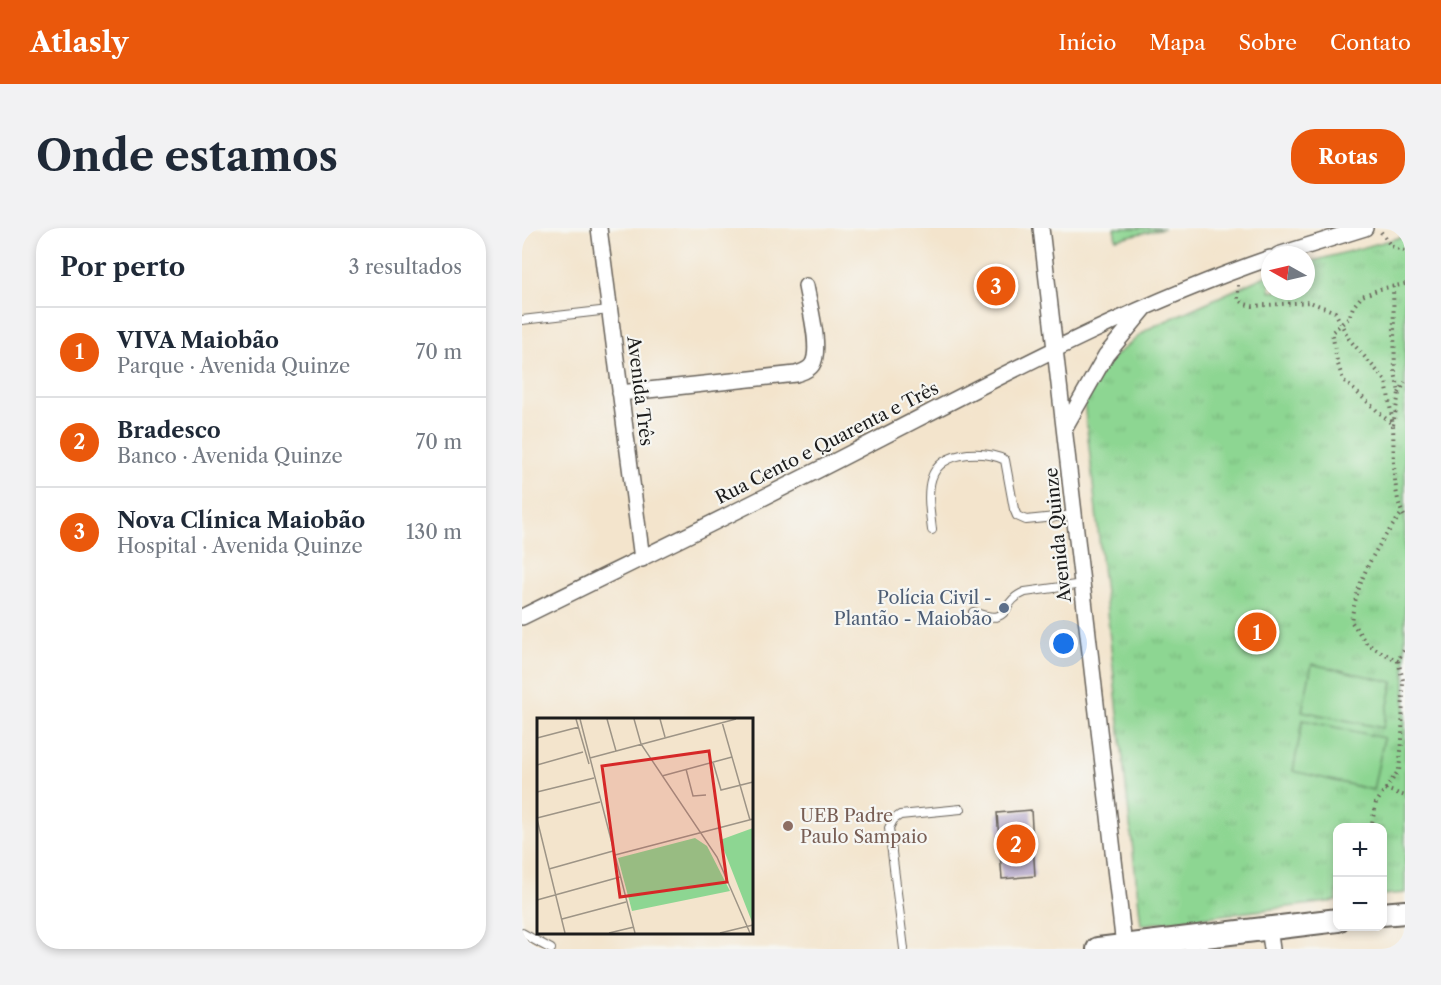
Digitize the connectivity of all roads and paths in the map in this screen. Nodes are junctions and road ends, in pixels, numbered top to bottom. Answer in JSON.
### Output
{"nodes":[{"id":1,"x":599,"y":228,"type":"edge"},
{"id":2,"x":1041,"y":228,"type":"edge"},
{"id":3,"x":1365,"y":228,"type":"edge"},
{"id":4,"x":1380,"y":228,"type":"edge"},
{"id":5,"x":1307,"y":246,"type":"edge"},
{"id":6,"x":1405,"y":251,"type":"edge"},
{"id":7,"x":1261,"y":261,"type":"edge"},
{"id":8,"x":1237,"y":269,"type":"junction"},
{"id":9,"x":1405,"y":284,"type":"edge"},
{"id":10,"x":806,"y":286,"type":"dead end"},
{"id":11,"x":1393,"y":287,"type":"junction"},
{"id":12,"x":1149,"y":304,"type":"junction"},
{"id":13,"x":609,"y":310,"type":"junction"},
{"id":14,"x":522,"y":320,"type":"edge"},
{"id":15,"x":1340,"y":326,"type":"junction"},
{"id":16,"x":1056,"y":347,"type":"junction"},
{"id":17,"x":1405,"y":382,"type":"edge"},
{"id":18,"x":620,"y":393,"type":"junction"},
{"id":19,"x":1399,"y":393,"type":"junction"},
{"id":20,"x":1393,"y":425,"type":"junction"},
{"id":21,"x":1065,"y":428,"type":"junction"},
{"id":22,"x":1075,"y":515,"type":"junction"},
{"id":23,"x":1403,"y":515,"type":"edge"},
{"id":24,"x":932,"y":530,"type":"dead end"},
{"id":25,"x":642,"y":558,"type":"junction"},
{"id":26,"x":1083,"y":584,"type":"junction"},
{"id":27,"x":973,"y":612,"type":"dead end"},
{"id":28,"x":522,"y":617,"type":"edge"},
{"id":29,"x":1405,"y":647,"type":"edge"},
{"id":30,"x":1398,"y":661,"type":"junction"},
{"id":31,"x":1403,"y":741,"type":"edge"},
{"id":32,"x":1385,"y":789,"type":"junction"},
{"id":33,"x":1405,"y":796,"type":"edge"},
{"id":34,"x":961,"y":808,"type":"dead end"},
{"id":35,"x":1372,"y":823,"type":"edge"},
{"id":36,"x":1405,"y":912,"type":"edge"},
{"id":37,"x":1387,"y":914,"type":"edge"},
{"id":38,"x":1333,"y":921,"type":"edge"},
{"id":39,"x":522,"y":933,"type":"edge"},
{"id":40,"x":1271,"y":939,"type":"edge"},
{"id":41,"x":1124,"y":946,"type":"junction"},
{"id":42,"x":551,"y":949,"type":"edge"},
{"id":43,"x":904,"y":949,"type":"edge"},
{"id":44,"x":1098,"y":949,"type":"edge"}],
"edges":[{"from":1,"to":13,"type":"street","name":"Avenida Três"},
{"from":2,"to":16,"type":"street","name":"Avenida Quinze"},
{"from":3,"to":5,"type":"street"},
{"from":4,"to":6,"type":"path"},
{"from":7,"to":8,"type":"street","name":"Rua Cento e Quarenta e Três"},
{"from":8,"to":12,"type":"street","name":"Rua Cento e Quarenta e Três"},
{"from":8,"to":15,"type":"path"},
{"from":9,"to":11,"type":"path"},
{"from":10,"to":18,"type":"street"},
{"from":11,"to":15,"type":"path"},
{"from":11,"to":19,"type":"path"},
{"from":12,"to":16,"type":"street","name":"Rua Cento e Quarenta e Três"},
{"from":12,"to":21,"type":"street","name":"Rua Cento e Quarenta e Três"},
{"from":13,"to":14,"type":"lane"},
{"from":13,"to":18,"type":"street","name":"Avenida Três"},
{"from":15,"to":20,"type":"path"},
{"from":15,"to":20,"type":"path"},
{"from":16,"to":21,"type":"street","name":"Avenida Quinze"},
{"from":16,"to":25,"type":"street","name":"Rua Cento e Quarenta e Três"},
{"from":17,"to":19,"type":"path"},
{"from":18,"to":25,"type":"street","name":"Avenida Três"},
{"from":19,"to":20,"type":"path"},
{"from":20,"to":23,"type":"path"},
{"from":21,"to":22,"type":"street","name":"Avenida Quinze"},
{"from":22,"to":24,"type":"lane"},
{"from":22,"to":26,"type":"street","name":"Avenida Quinze"},
{"from":23,"to":30,"type":"path"},
{"from":25,"to":28,"type":"street","name":"Rua Cento e Quarenta e Três"},
{"from":26,"to":27,"type":"lane"},
{"from":26,"to":41,"type":"street","name":"Avenida Quinze"},
{"from":29,"to":30,"type":"path"},
{"from":30,"to":31,"type":"path"},
{"from":31,"to":32,"type":"path"},
{"from":32,"to":33,"type":"path"},
{"from":32,"to":35,"type":"path"},
{"from":34,"to":43,"type":"lane"},
{"from":36,"to":37,"type":"main road"},
{"from":38,"to":40,"type":"main road"},
{"from":39,"to":42,"type":"lane"},
{"from":40,"to":41,"type":"main road"},
{"from":41,"to":44,"type":"main road"}]}
